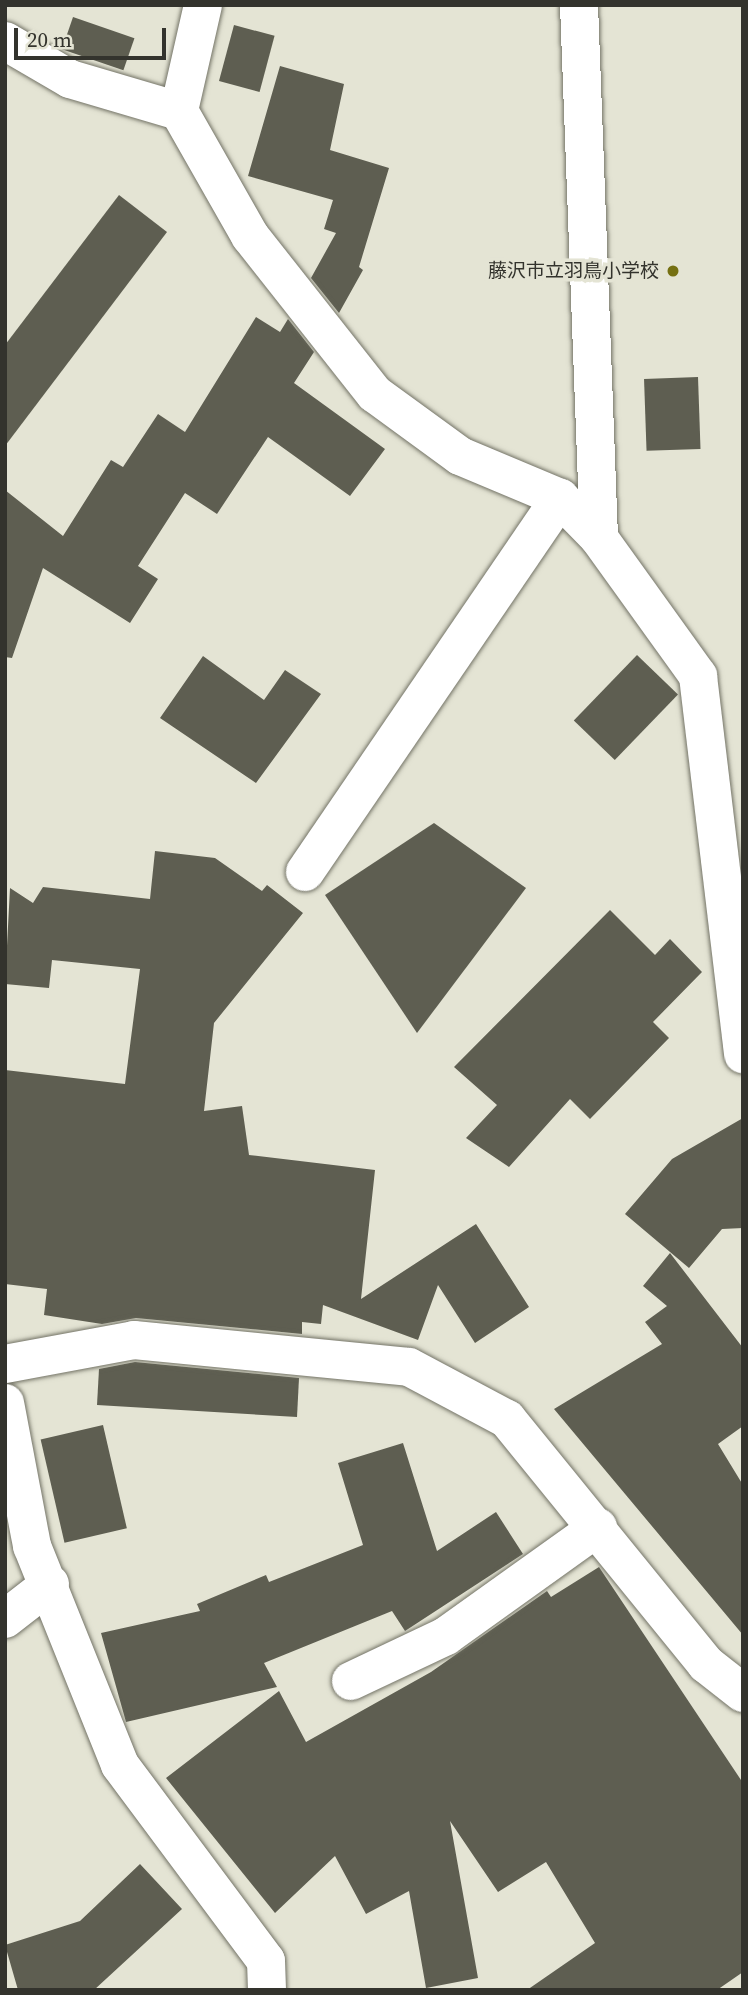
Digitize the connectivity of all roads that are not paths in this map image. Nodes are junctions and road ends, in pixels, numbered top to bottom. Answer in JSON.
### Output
{"nodes":[{"id":1,"x":203,"y":5,"type":"edge"},
{"id":2,"x":577,"y":11,"type":"edge"},
{"id":3,"x":5,"y":41,"type":"edge"},
{"id":4,"x":179,"y":111,"type":"junction"},
{"id":5,"x":560,"y":498,"type":"junction"},
{"id":6,"x":599,"y":538,"type":"junction"},
{"id":7,"x":304,"y":872,"type":"dead end"},
{"id":8,"x":743,"y":1054,"type":"edge"},
{"id":9,"x":5,"y":1364,"type":"edge"},
{"id":10,"x":5,"y":1403,"type":"edge"},
{"id":11,"x":598,"y":1527,"type":"junction"},
{"id":12,"x":50,"y":1584,"type":"junction"},
{"id":13,"x":5,"y":1619,"type":"edge"},
{"id":14,"x":351,"y":1681,"type":"dead end"},
{"id":15,"x":743,"y":1693,"type":"edge"},
{"id":16,"x":267,"y":1990,"type":"edge"}],
"edges":[{"from":1,"to":4,"type":"street"},
{"from":2,"to":6,"type":"street"},
{"from":3,"to":4,"type":"street"},
{"from":4,"to":5,"type":"street"},
{"from":5,"to":6,"type":"street"},
{"from":5,"to":7,"type":"street"},
{"from":6,"to":8,"type":"street"},
{"from":9,"to":11,"type":"street"},
{"from":10,"to":12,"type":"street"},
{"from":11,"to":14,"type":"street"},
{"from":11,"to":15,"type":"street"},
{"from":12,"to":13,"type":"street"},
{"from":12,"to":16,"type":"street"}]}
